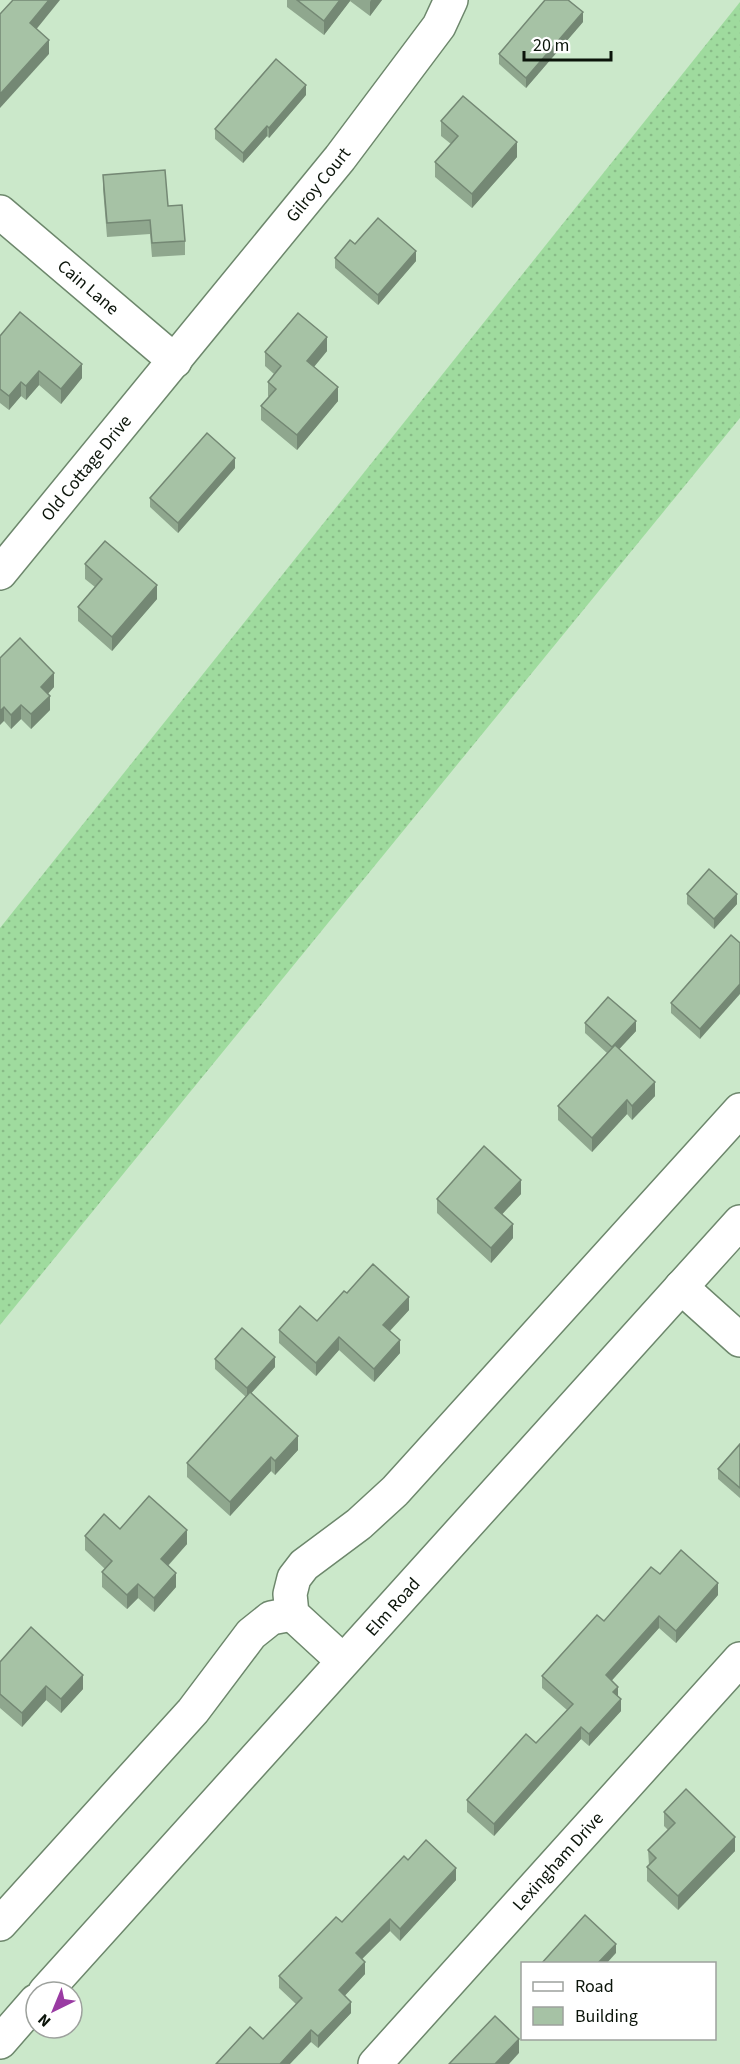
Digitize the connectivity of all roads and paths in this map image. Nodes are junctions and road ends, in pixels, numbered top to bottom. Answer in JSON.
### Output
{"nodes":[{"id":1,"x":451,"y":0,"type":"edge"},
{"id":2,"x":0,"y":213,"type":"edge"},
{"id":3,"x":175,"y":361,"type":"junction"},
{"id":4,"x":0,"y":573,"type":"edge"},
{"id":5,"x":740,"y":1110,"type":"edge"},
{"id":6,"x":740,"y":1222,"type":"edge"},
{"id":7,"x":681,"y":1287,"type":"junction"},
{"id":8,"x":740,"y":1340,"type":"edge"},
{"id":9,"x":292,"y":1614,"type":"junction"},
{"id":10,"x":740,"y":1659,"type":"edge"},
{"id":11,"x":342,"y":1660,"type":"junction"},
{"id":12,"x":0,"y":1924,"type":"edge"},
{"id":13,"x":56,"y":1980,"type":"edge"},
{"id":14,"x":24,"y":2015,"type":"edge"},
{"id":15,"x":0,"y":2042,"type":"edge"},
{"id":16,"x":375,"y":2064,"type":"edge"}],
"edges":[{"from":1,"to":3,"type":"street","name":"Gilroy Court"},
{"from":2,"to":3,"type":"street","name":"Cain Lane"},
{"from":3,"to":4,"type":"street","name":"Old Cottage Drive"},
{"from":5,"to":9,"type":"street"},
{"from":6,"to":7,"type":"street","name":"Elm Road"},
{"from":7,"to":8,"type":"street"},
{"from":7,"to":11,"type":"street","name":"Elm Road"},
{"from":9,"to":11,"type":"street"},
{"from":9,"to":12,"type":"street"},
{"from":10,"to":16,"type":"street","name":"Lexingham Drive"},
{"from":11,"to":13,"type":"street","name":"Elm Road"},
{"from":14,"to":15,"type":"street"}]}
